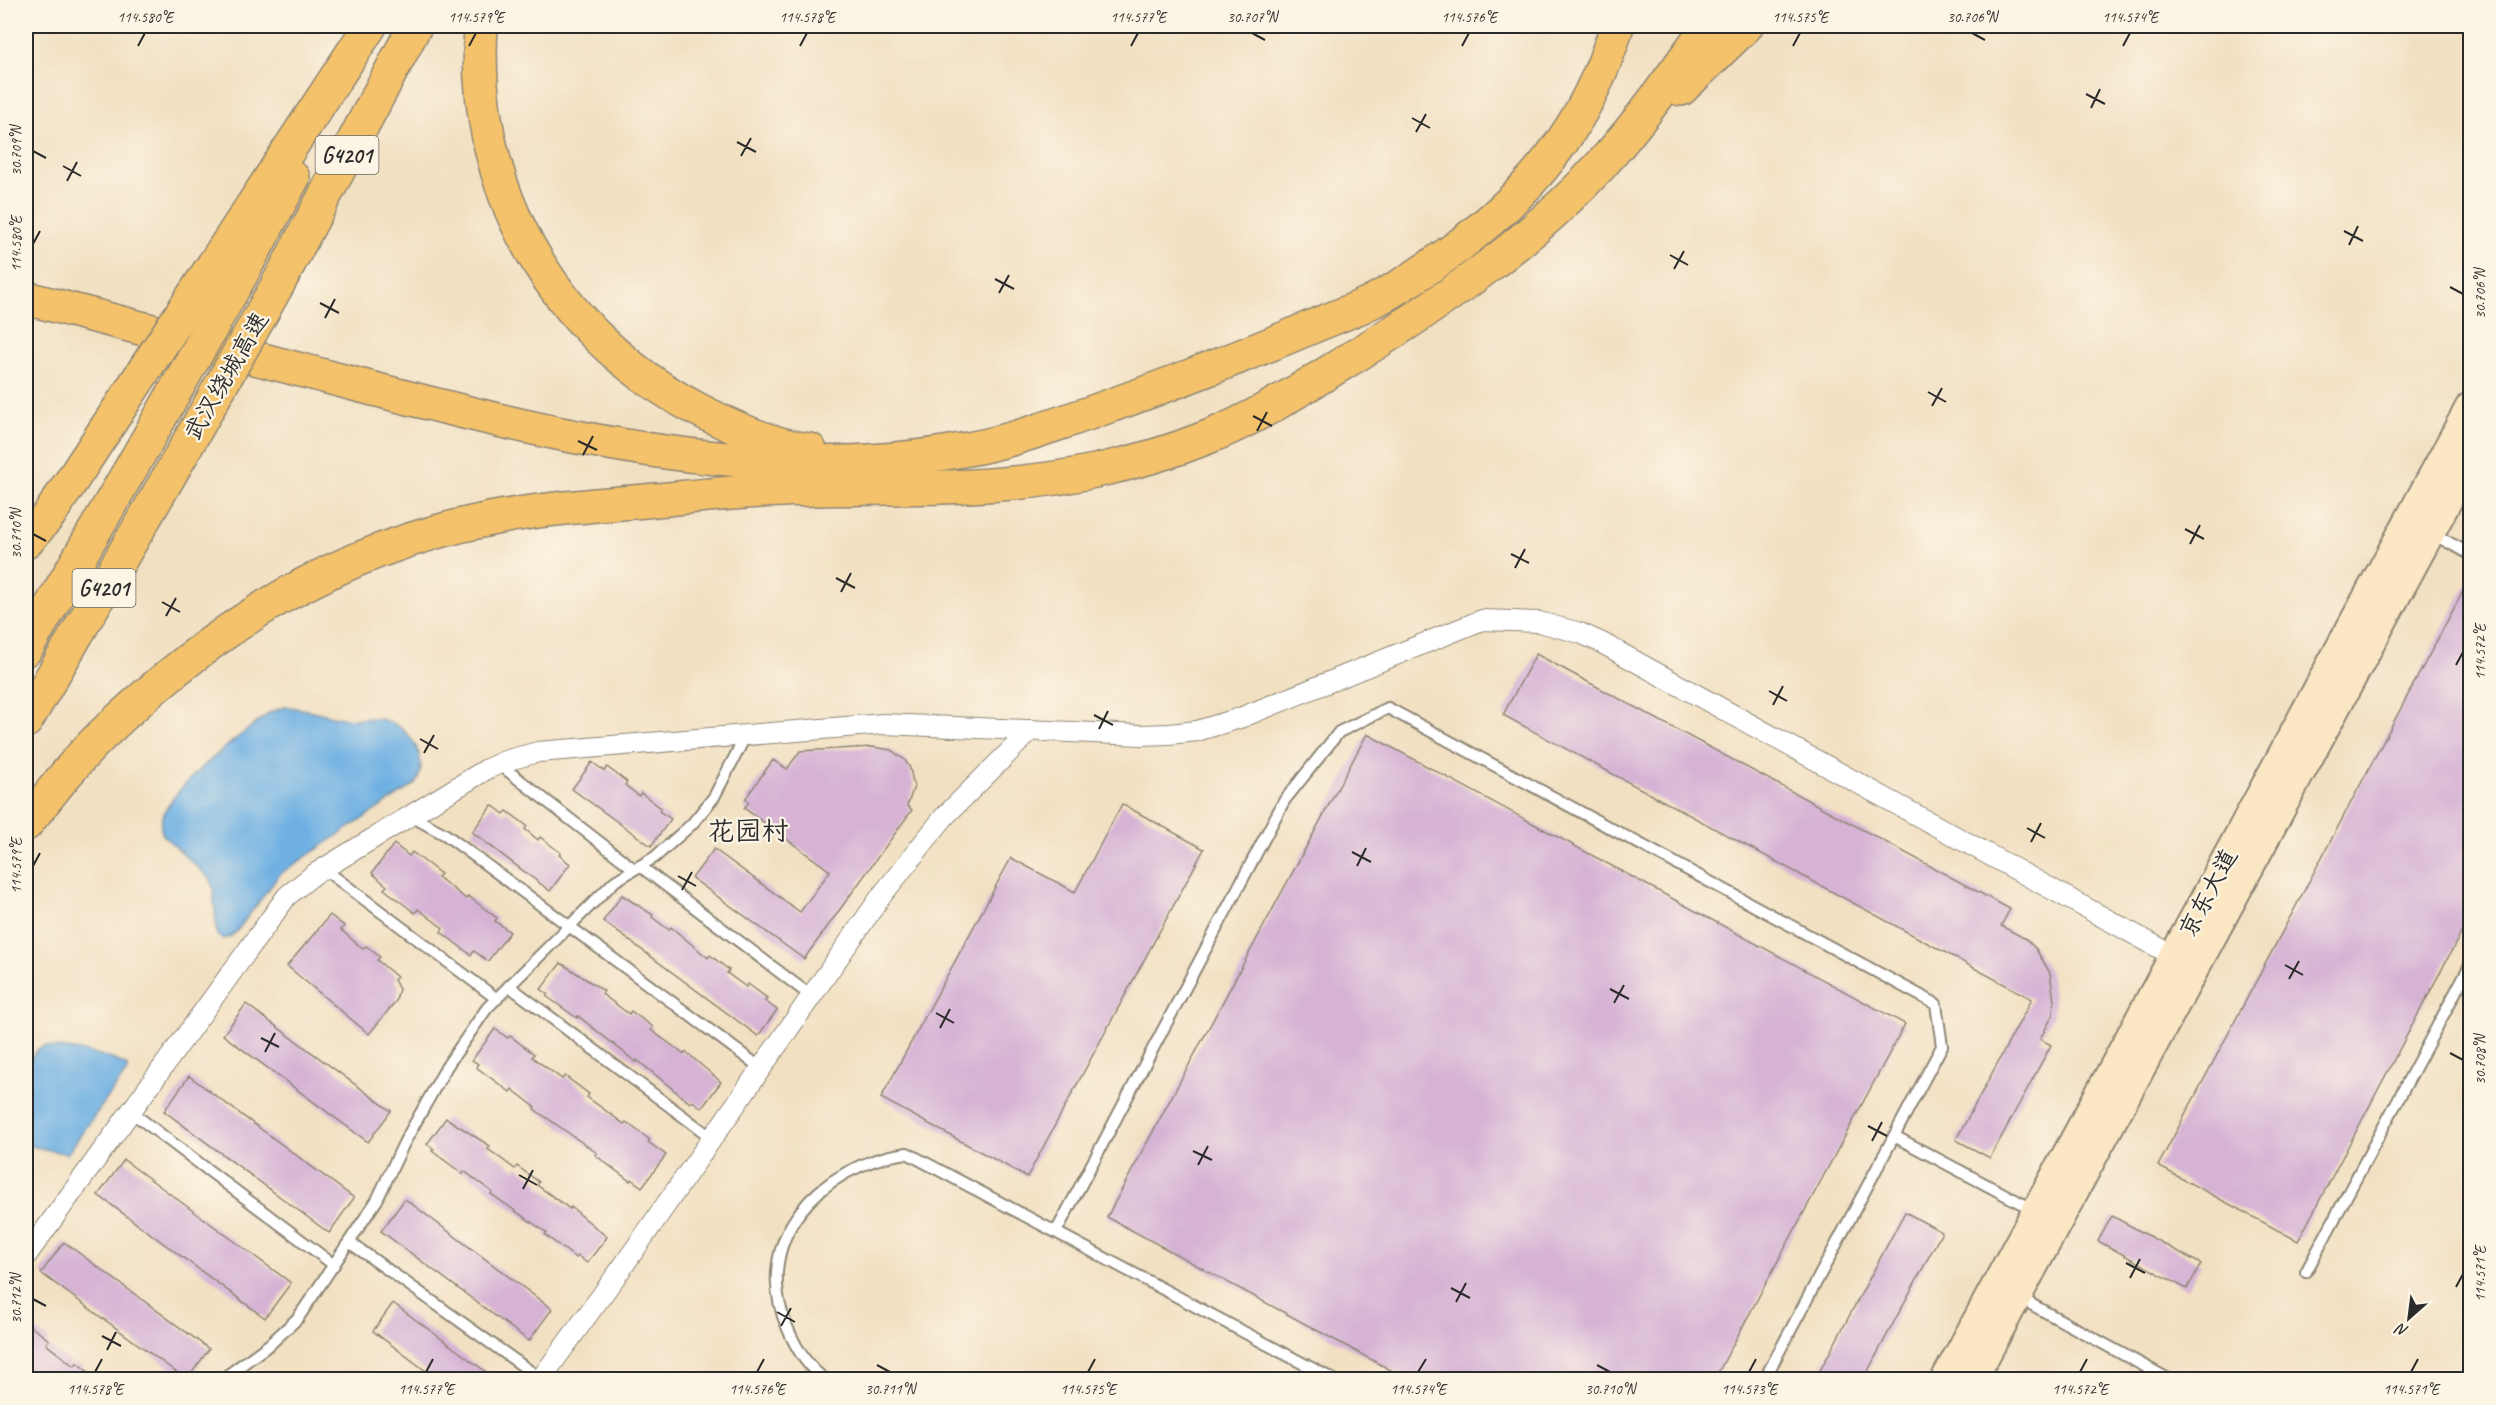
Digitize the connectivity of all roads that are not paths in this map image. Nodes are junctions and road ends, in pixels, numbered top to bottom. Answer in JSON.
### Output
{"nodes":[{"id":1,"x":372,"y":26,"type":"edge"},
{"id":2,"x":415,"y":26,"type":"edge"},
{"id":3,"x":481,"y":26,"type":"edge"},
{"id":4,"x":1617,"y":26,"type":"edge"},
{"id":5,"x":1680,"y":26,"type":"edge"},
{"id":6,"x":1708,"y":26,"type":"edge"},
{"id":7,"x":1746,"y":26,"type":"edge"},
{"id":8,"x":1599,"y":167,"type":"junction"},
{"id":9,"x":1511,"y":203,"type":"junction"},
{"id":10,"x":228,"y":268,"type":"junction"},
{"id":11,"x":26,"y":298,"type":"edge"},
{"id":12,"x":26,"y":319,"type":"edge"},
{"id":13,"x":2470,"y":407,"type":"edge"},
{"id":14,"x":2470,"y":459,"type":"edge"},
{"id":15,"x":889,"y":460,"type":"junction"},
{"id":16,"x":776,"y":490,"type":"junction"},
{"id":17,"x":2431,"y":532,"type":"junction"},
{"id":18,"x":26,"y":542,"type":"edge"},
{"id":19,"x":2470,"y":554,"type":"edge"},
{"id":20,"x":26,"y":649,"type":"edge"},
{"id":21,"x":26,"y":721,"type":"edge"},
{"id":22,"x":1031,"y":730,"type":"junction"},
{"id":23,"x":746,"y":735,"type":"junction"},
{"id":24,"x":499,"y":764,"type":"junction"},
{"id":25,"x":411,"y":816,"type":"junction"},
{"id":26,"x":26,"y":824,"type":"edge"},
{"id":27,"x":637,"y":868,"type":"junction"},
{"id":28,"x":324,"y":869,"type":"junction"},
{"id":29,"x":569,"y":926,"type":"junction"},
{"id":30,"x":2174,"y":956,"type":"junction"},
{"id":31,"x":2470,"y":965,"type":"edge"},
{"id":32,"x":509,"y":986,"type":"junction"},
{"id":33,"x":811,"y":996,"type":"junction"},
{"id":34,"x":497,"y":999,"type":"junction"},
{"id":35,"x":761,"y":1068,"type":"junction"},
{"id":36,"x":130,"y":1111,"type":"junction"},
{"id":37,"x":1894,"y":1136,"type":"junction"},
{"id":38,"x":712,"y":1138,"type":"junction"},
{"id":39,"x":2036,"y":1211,"type":"junction"},
{"id":40,"x":1056,"y":1232,"type":"junction"},
{"id":41,"x":349,"y":1242,"type":"junction"},
{"id":42,"x":26,"y":1256,"type":"edge"},
{"id":43,"x":334,"y":1265,"type":"junction"},
{"id":44,"x":2306,"y":1272,"type":"dead end"},
{"id":45,"x":2017,"y":1297,"type":"junction"},
{"id":46,"x":540,"y":1379,"type":"edge"},
{"id":47,"x":221,"y":1380,"type":"edge"},
{"id":48,"x":826,"y":1380,"type":"edge"},
{"id":49,"x":1334,"y":1380,"type":"edge"},
{"id":50,"x":1764,"y":1380,"type":"edge"},
{"id":51,"x":1945,"y":1380,"type":"edge"},
{"id":52,"x":1972,"y":1380,"type":"edge"},
{"id":53,"x":2170,"y":1380,"type":"edge"}],
"edges":[{"from":1,"to":10,"type":"highway"},
{"from":2,"to":21,"type":"highway","name":"武汉绕城高速","number":"G4201","bridge":true},
{"from":3,"to":15,"type":"highway"},
{"from":4,"to":9,"type":"highway"},
{"from":5,"to":9,"type":"highway"},
{"from":6,"to":8,"type":"highway"},
{"from":7,"to":8,"type":"highway"},
{"from":8,"to":16,"type":"highway"},
{"from":9,"to":15,"type":"highway"},
{"from":10,"to":18,"type":"highway","bridge":true},
{"from":10,"to":20,"type":"highway","name":"武汉绕城高速","number":"G4201","bridge":true},
{"from":11,"to":15,"type":"highway"},
{"from":12,"to":16,"type":"highway"},
{"from":13,"to":30,"type":"main road","name":"京东大道"},
{"from":14,"to":17,"type":"main road","name":"京东大道"},
{"from":16,"to":26,"type":"highway"},
{"from":17,"to":19,"type":"lane"},
{"from":17,"to":45,"type":"main road","name":"京东大道"},
{"from":22,"to":23,"type":"street"},
{"from":22,"to":30,"type":"street"},
{"from":22,"to":33,"type":"street"},
{"from":23,"to":24,"type":"street"},
{"from":23,"to":27,"type":"lane"},
{"from":24,"to":25,"type":"street"},
{"from":24,"to":27,"type":"lane"},
{"from":25,"to":28,"type":"street"},
{"from":25,"to":29,"type":"lane"},
{"from":27,"to":29,"type":"lane"},
{"from":27,"to":33,"type":"lane"},
{"from":28,"to":34,"type":"lane"},
{"from":28,"to":36,"type":"street"},
{"from":29,"to":32,"type":"lane"},
{"from":29,"to":35,"type":"lane"},
{"from":30,"to":39,"type":"main road","name":"京东大道"},
{"from":31,"to":44,"type":"lane"},
{"from":32,"to":34,"type":"lane"},
{"from":32,"to":38,"type":"lane"},
{"from":33,"to":35,"type":"street"},
{"from":34,"to":41,"type":"lane"},
{"from":35,"to":38,"type":"street"},
{"from":36,"to":42,"type":"street"},
{"from":36,"to":43,"type":"lane"},
{"from":37,"to":39,"type":"lane"},
{"from":37,"to":40,"type":"lane"},
{"from":37,"to":50,"type":"lane"},
{"from":38,"to":46,"type":"street"},
{"from":39,"to":51,"type":"main road","name":"京东大道"},
{"from":40,"to":48,"type":"lane"},
{"from":40,"to":49,"type":"lane"},
{"from":41,"to":43,"type":"lane"},
{"from":41,"to":46,"type":"lane"},
{"from":43,"to":47,"type":"lane"},
{"from":45,"to":52,"type":"main road","name":"京东大道"},
{"from":45,"to":53,"type":"lane"}]}
